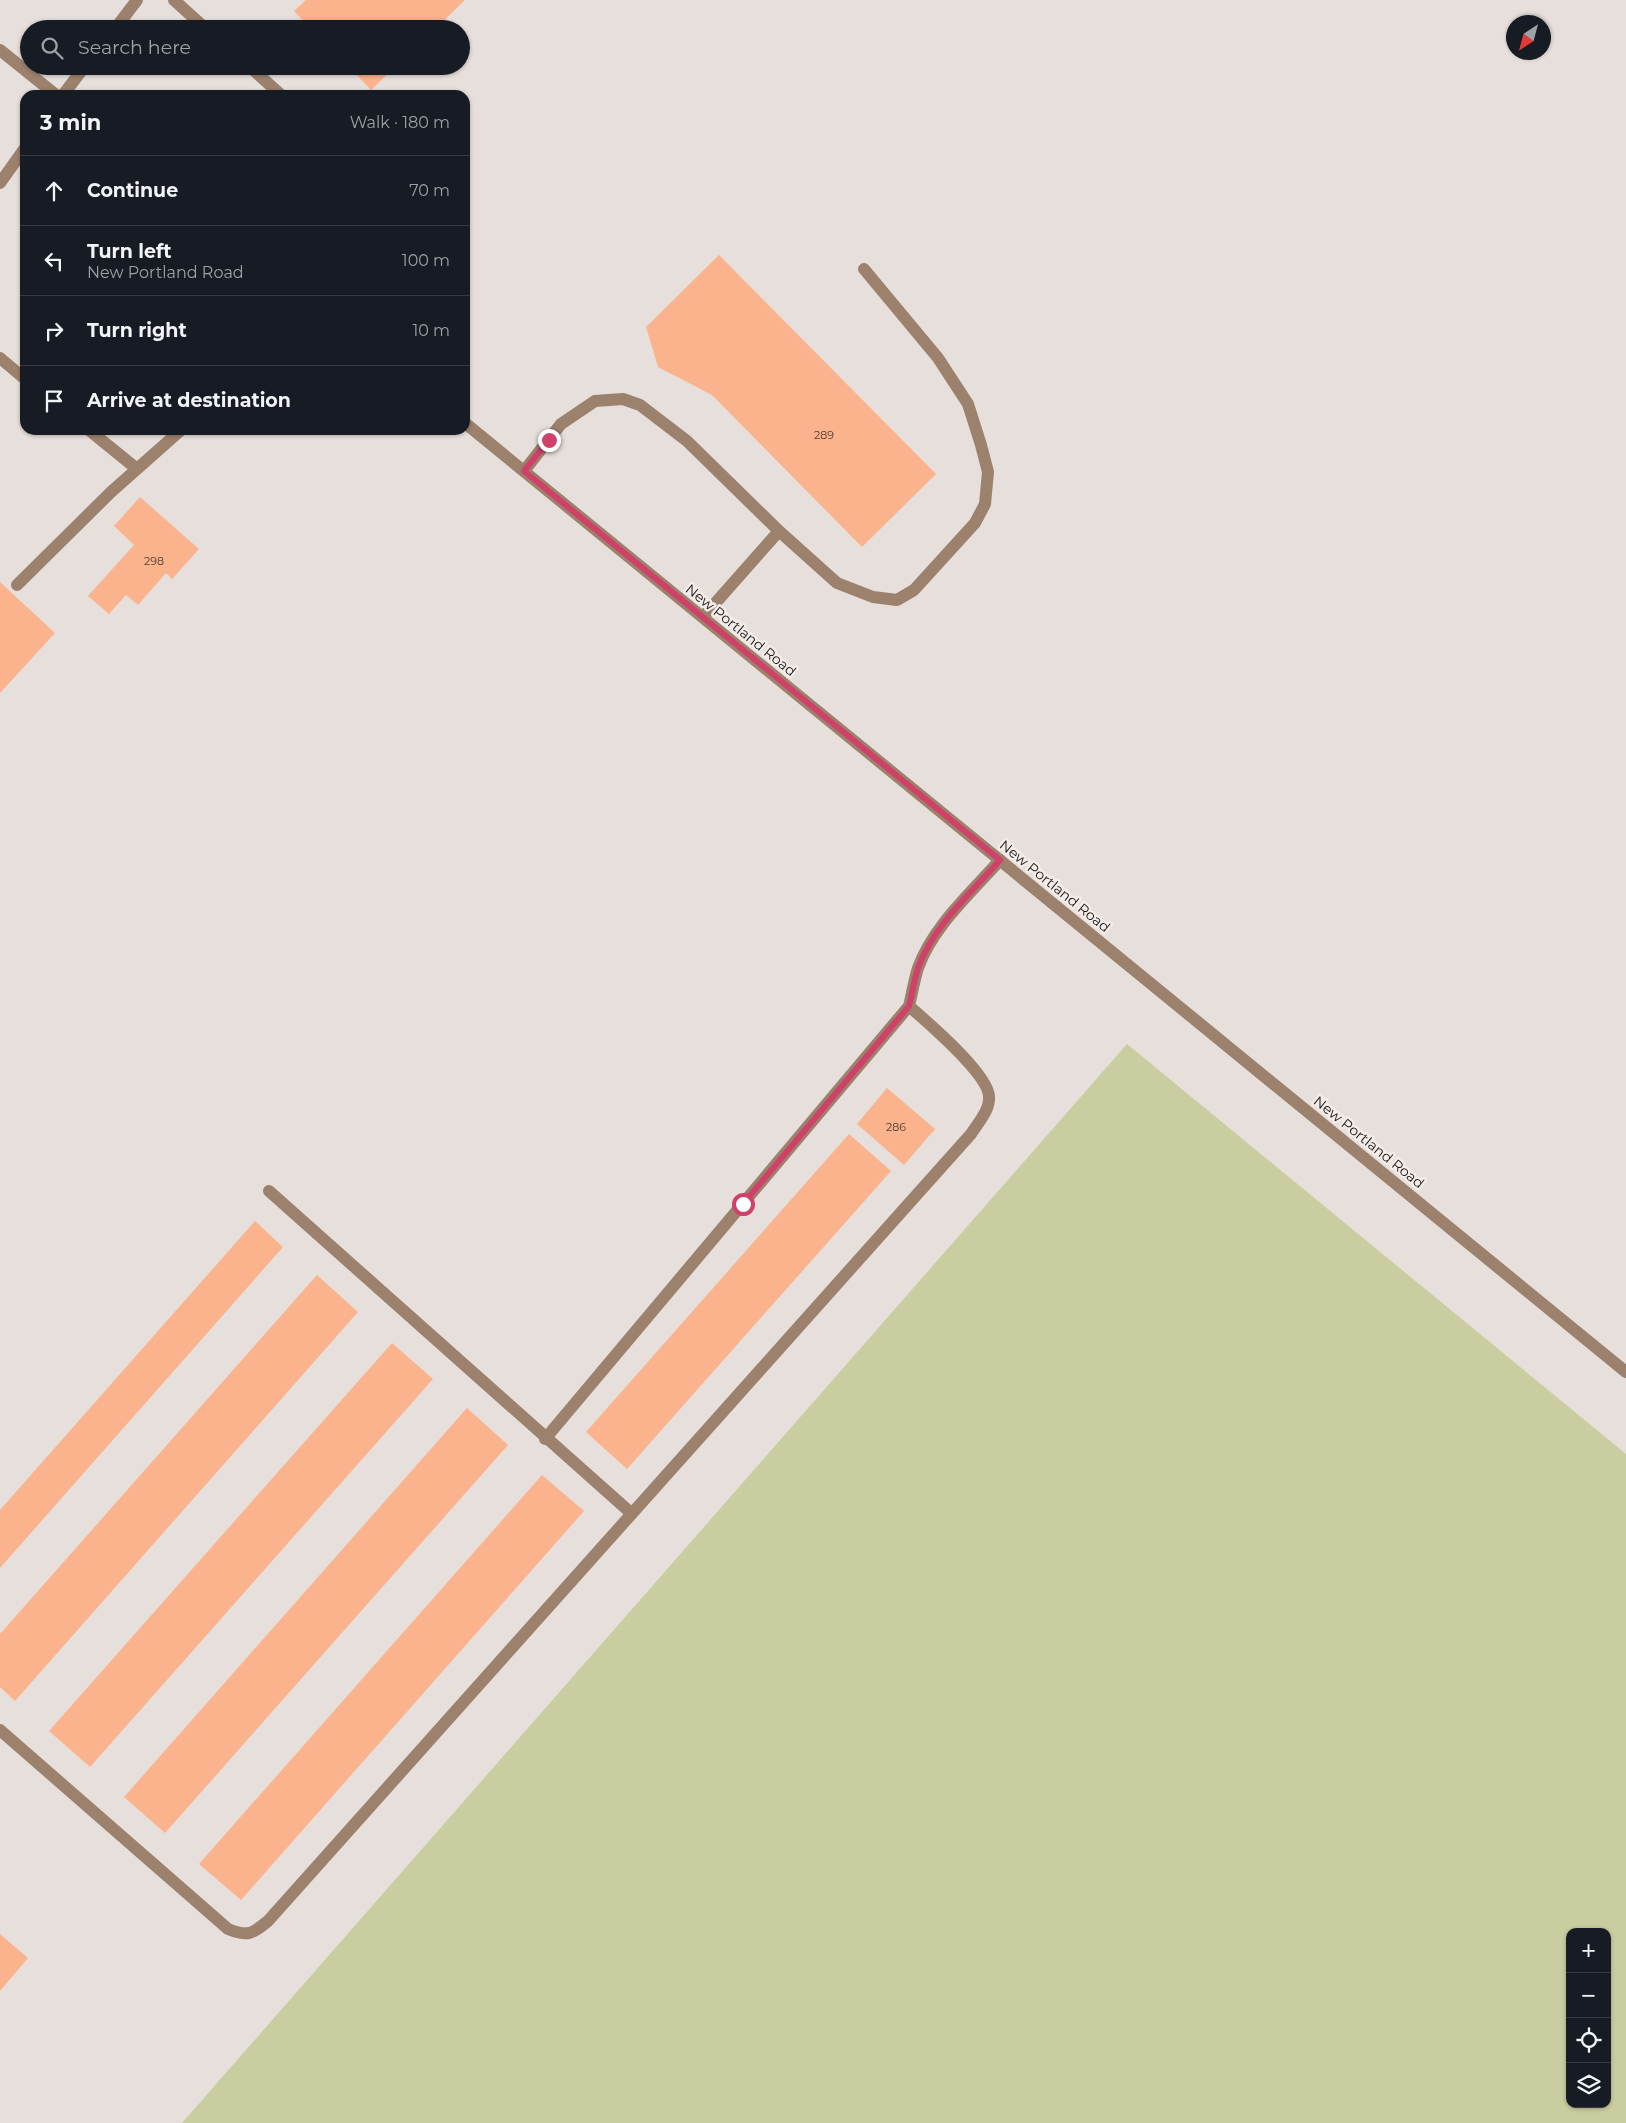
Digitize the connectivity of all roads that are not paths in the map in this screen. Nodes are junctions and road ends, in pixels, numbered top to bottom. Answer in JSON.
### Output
{"nodes":[{"id":1,"x":137,"y":0,"type":"edge"},
{"id":2,"x":174,"y":0,"type":"edge"},
{"id":3,"x":122,"y":20,"type":"edge"},
{"id":4,"x":196,"y":20,"type":"edge"},
{"id":5,"x":0,"y":50,"type":"edge"},
{"id":6,"x":20,"y":66,"type":"edge"},
{"id":7,"x":31,"y":75,"type":"edge"},
{"id":8,"x":78,"y":75,"type":"edge"},
{"id":9,"x":259,"y":75,"type":"edge"},
{"id":10,"x":50,"y":90,"type":"edge"},
{"id":11,"x":67,"y":90,"type":"edge"},
{"id":12,"x":275,"y":90,"type":"edge"},
{"id":13,"x":20,"y":155,"type":"edge"},
{"id":14,"x":0,"y":183,"type":"edge"},
{"id":15,"x":864,"y":269,"type":"dead end"},
{"id":16,"x":0,"y":358,"type":"edge"},
{"id":17,"x":20,"y":374,"type":"edge"},
{"id":18,"x":470,"y":427,"type":"edge"},
{"id":19,"x":95,"y":435,"type":"edge"},
{"id":20,"x":175,"y":435,"type":"edge"},
{"id":21,"x":137,"y":469,"type":"junction"},
{"id":22,"x":524,"y":471,"type":"junction"},
{"id":23,"x":779,"y":531,"type":"junction"},
{"id":24,"x":16,"y":585,"type":"dead end"},
{"id":25,"x":702,"y":617,"type":"junction"},
{"id":26,"x":1000,"y":860,"type":"junction"},
{"id":27,"x":909,"y":1006,"type":"junction"},
{"id":28,"x":269,"y":1192,"type":"dead end"},
{"id":29,"x":1626,"y":1372,"type":"edge"},
{"id":30,"x":545,"y":1439,"type":"junction"},
{"id":31,"x":631,"y":1514,"type":"junction"},
{"id":32,"x":0,"y":1730,"type":"edge"}],
"edges":[{"from":1,"to":3,"type":"street"},
{"from":2,"to":4,"type":"street"},
{"from":5,"to":6,"type":"street"},
{"from":7,"to":10,"type":"street"},
{"from":8,"to":11,"type":"street"},
{"from":9,"to":12,"type":"street"},
{"from":13,"to":14,"type":"street"},
{"from":15,"to":23,"type":"street"},
{"from":16,"to":17,"type":"street"},
{"from":18,"to":22,"type":"street","name":"New Portland Road"},
{"from":19,"to":21,"type":"street"},
{"from":20,"to":21,"type":"street"},
{"from":21,"to":24,"type":"street"},
{"from":22,"to":23,"type":"street"},
{"from":22,"to":25,"type":"street","name":"New Portland Road"},
{"from":23,"to":25,"type":"street"},
{"from":25,"to":26,"type":"street","name":"New Portland Road"},
{"from":26,"to":27,"type":"street"},
{"from":26,"to":29,"type":"street","name":"New Portland Road"},
{"from":27,"to":30,"type":"street"},
{"from":27,"to":31,"type":"street"},
{"from":28,"to":30,"type":"street"},
{"from":30,"to":31,"type":"street"},
{"from":31,"to":32,"type":"street"}]}
